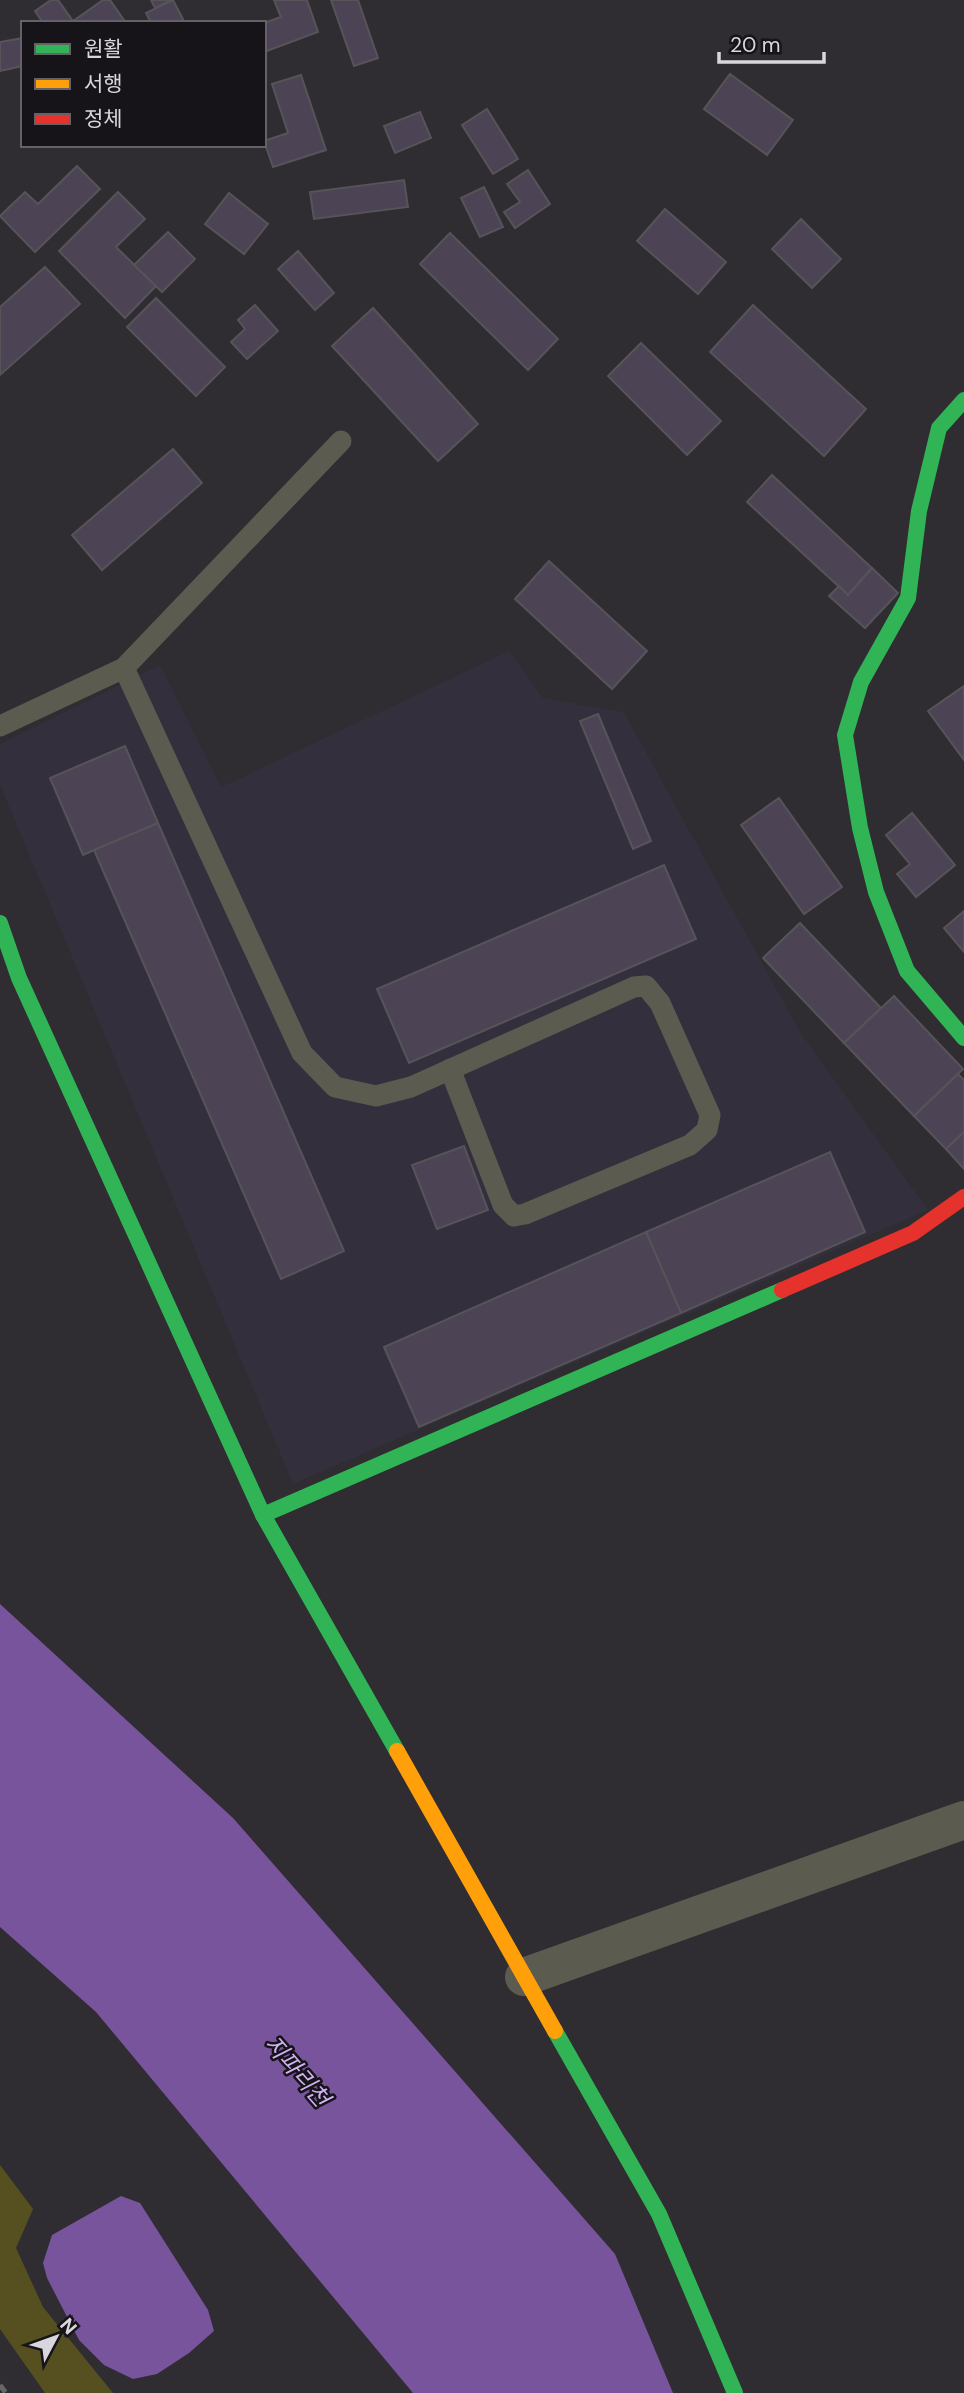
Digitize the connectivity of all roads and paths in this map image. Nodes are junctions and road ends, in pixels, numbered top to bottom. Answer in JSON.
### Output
{"nodes":[{"id":1,"x":964,"y":400,"type":"edge"},
{"id":2,"x":341,"y":441,"type":"dead end"},
{"id":3,"x":124,"y":668,"type":"junction"},
{"id":4,"x":0,"y":726,"type":"edge"},
{"id":5,"x":0,"y":923,"type":"edge"},
{"id":6,"x":964,"y":1038,"type":"edge"},
{"id":7,"x":450,"y":1069,"type":"junction"},
{"id":8,"x":964,"y":1197,"type":"edge"},
{"id":9,"x":263,"y":1516,"type":"junction"},
{"id":10,"x":964,"y":1820,"type":"edge"},
{"id":11,"x":524,"y":1977,"type":"junction"},
{"id":12,"x":735,"y":2393,"type":"edge"}],
"edges":[{"from":1,"to":6,"type":"main road"},
{"from":2,"to":3,"type":"lane"},
{"from":3,"to":4,"type":"lane"},
{"from":3,"to":7,"type":"lane"},
{"from":5,"to":9,"type":"main road"},
{"from":7,"to":7,"type":"lane"},
{"from":8,"to":9,"type":"main road"},
{"from":9,"to":11,"type":"main road"},
{"from":10,"to":11,"type":"street"},
{"from":11,"to":12,"type":"main road"}]}
